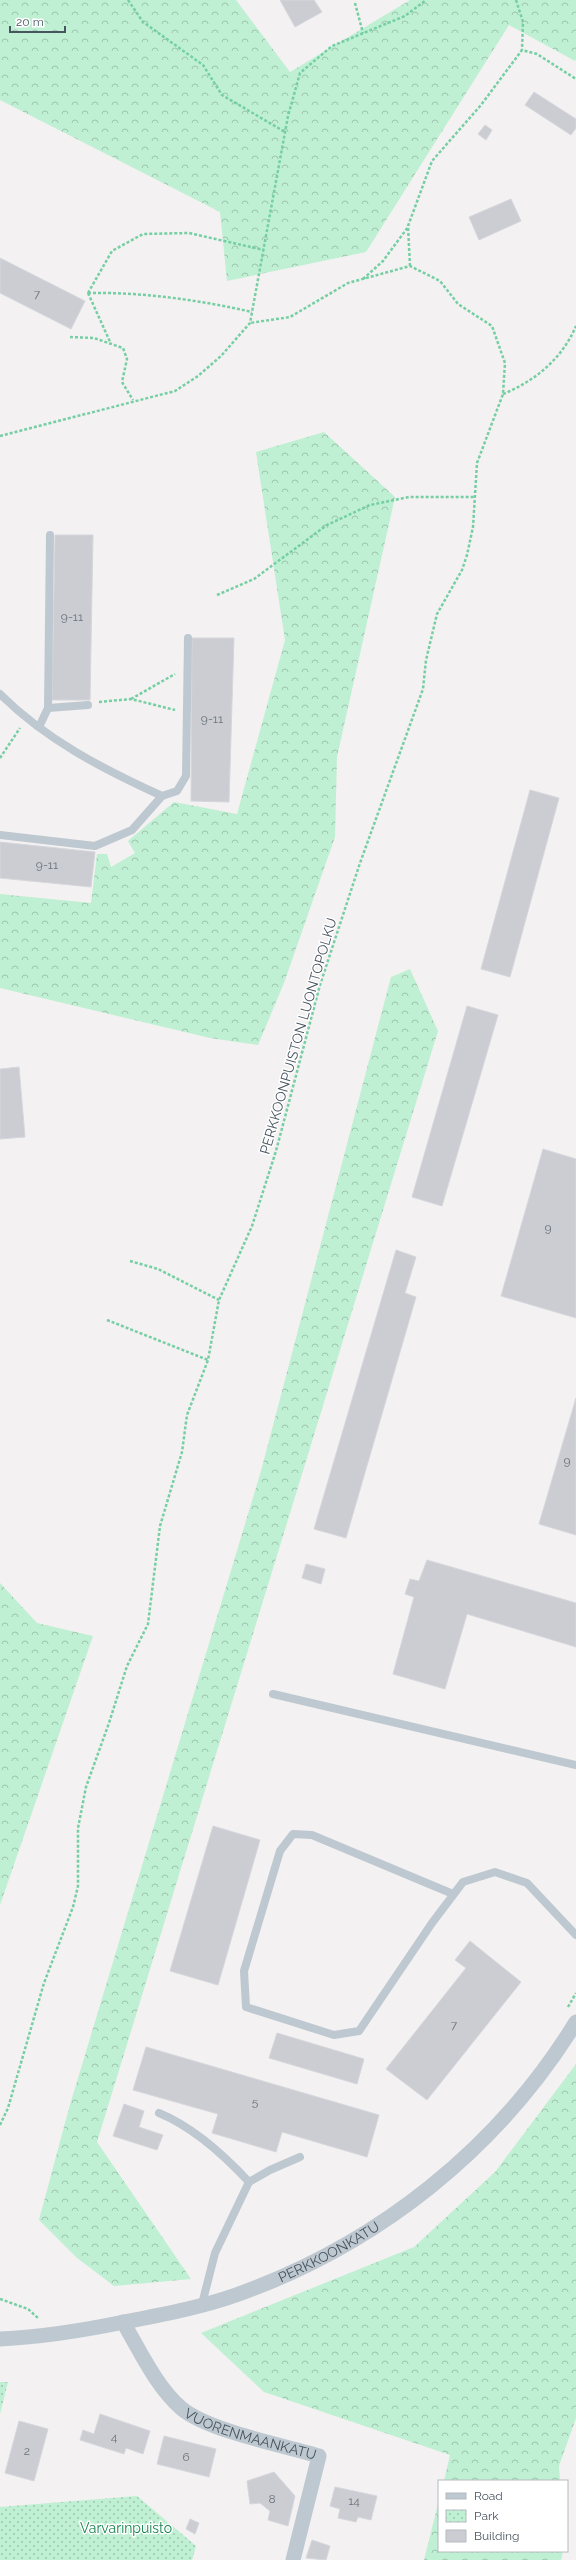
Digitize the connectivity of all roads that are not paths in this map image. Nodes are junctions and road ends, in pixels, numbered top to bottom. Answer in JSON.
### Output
{"nodes":[{"id":1,"x":50,"y":535,"type":"dead end"},
{"id":2,"x":188,"y":638,"type":"dead end"},
{"id":3,"x":0,"y":694,"type":"edge"},
{"id":4,"x":88,"y":705,"type":"dead end"},
{"id":5,"x":48,"y":708,"type":"junction"},
{"id":6,"x":39,"y":727,"type":"junction"},
{"id":7,"x":162,"y":796,"type":"junction"},
{"id":8,"x":0,"y":835,"type":"edge"},
{"id":9,"x":273,"y":1694,"type":"dead end"},
{"id":10,"x":576,"y":1765,"type":"edge"},
{"id":11,"x":453,"y":1894,"type":"junction"},
{"id":12,"x":576,"y":1935,"type":"edge"},
{"id":13,"x":576,"y":2022,"type":"edge"},
{"id":14,"x":159,"y":2113,"type":"dead end"},
{"id":15,"x":300,"y":2157,"type":"dead end"},
{"id":16,"x":250,"y":2182,"type":"junction"},
{"id":17,"x":202,"y":2304,"type":"junction"},
{"id":18,"x":123,"y":2322,"type":"junction"},
{"id":19,"x":0,"y":2339,"type":"edge"},
{"id":20,"x":293,"y":2560,"type":"edge"}],
"edges":[{"from":1,"to":5,"type":"lane"},
{"from":2,"to":7,"type":"lane"},
{"from":3,"to":6,"type":"lane"},
{"from":4,"to":5,"type":"lane"},
{"from":5,"to":6,"type":"lane"},
{"from":6,"to":7,"type":"lane"},
{"from":7,"to":8,"type":"lane"},
{"from":9,"to":10,"type":"lane"},
{"from":11,"to":11,"type":"lane"},
{"from":11,"to":12,"type":"lane"},
{"from":13,"to":17,"type":"street","name":"PERKKOONKATU"},
{"from":14,"to":16,"type":"lane"},
{"from":15,"to":16,"type":"lane"},
{"from":16,"to":17,"type":"lane"},
{"from":17,"to":18,"type":"street","name":"PERKKOONKATU"},
{"from":18,"to":19,"type":"street","name":"PERKKOONKATU"},
{"from":18,"to":20,"type":"street","name":"VUORENMAANKATU"}]}
